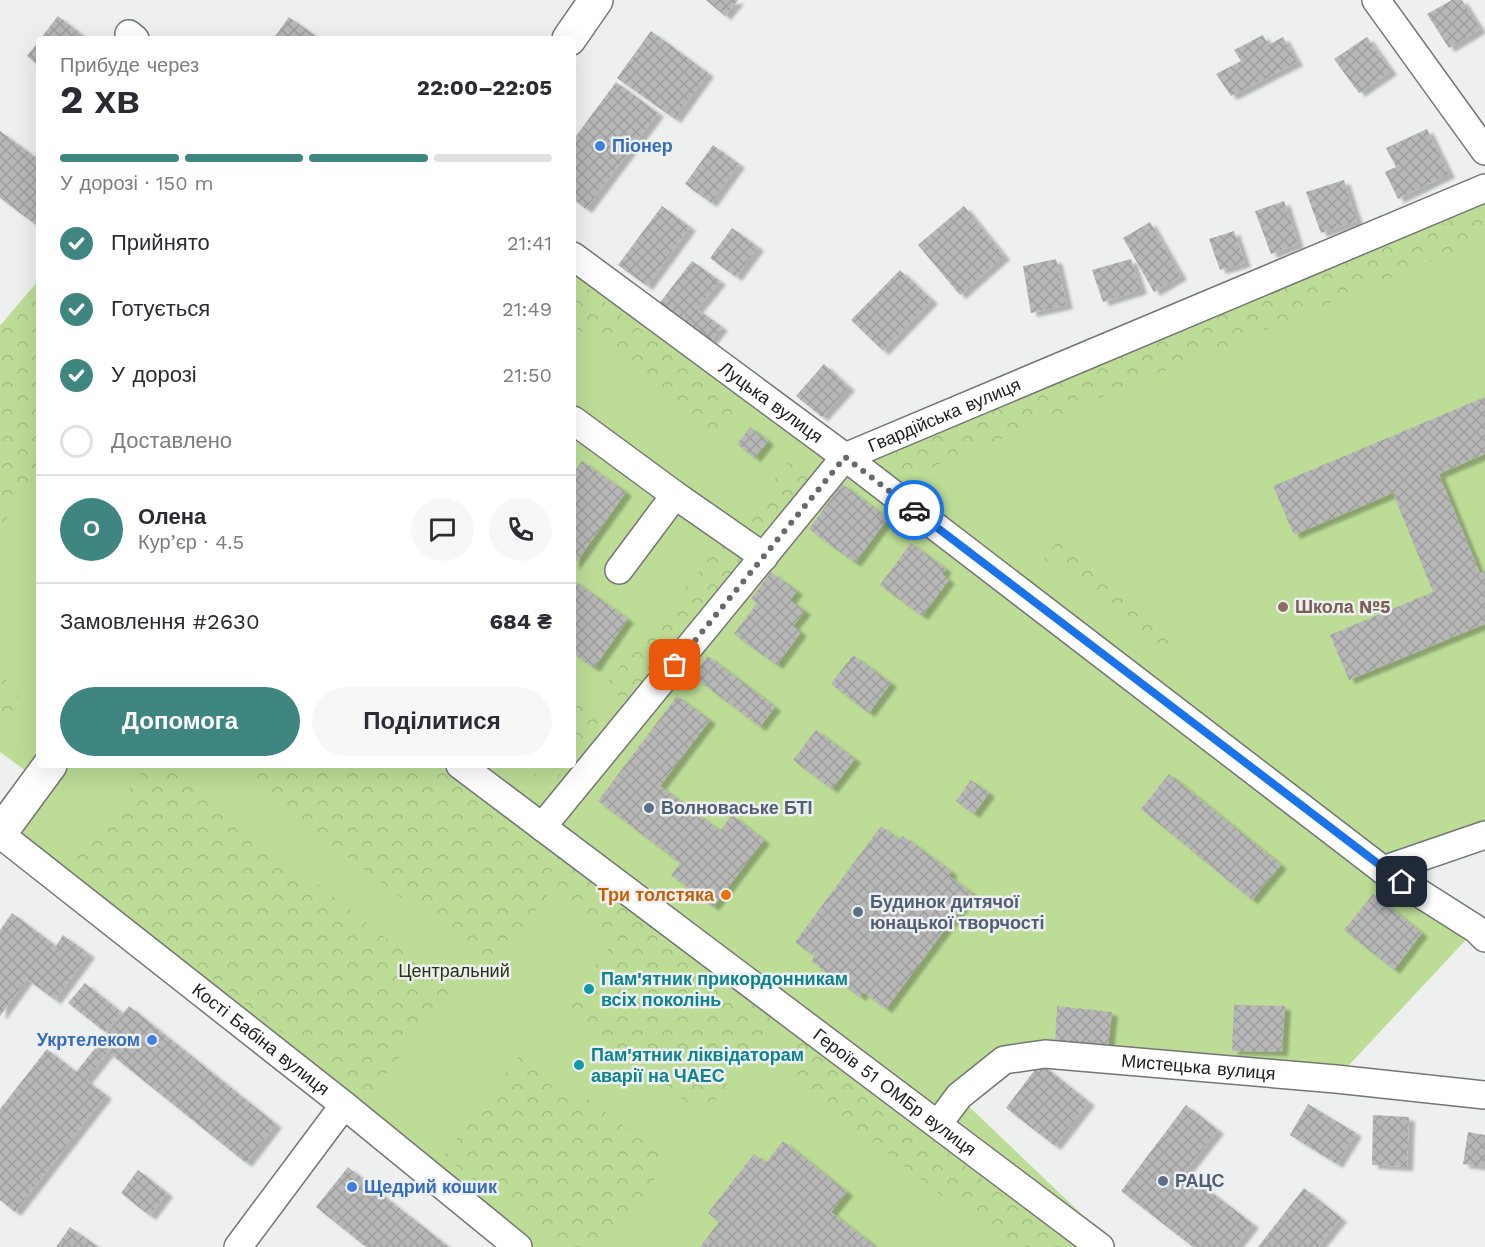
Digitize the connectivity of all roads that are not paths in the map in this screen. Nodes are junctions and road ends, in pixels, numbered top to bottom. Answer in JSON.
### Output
{"nodes":[{"id":1,"x":596,"y":0,"type":"edge"},
{"id":2,"x":1376,"y":0,"type":"edge"},
{"id":3,"x":570,"y":36,"type":"edge"},
{"id":4,"x":1485,"y":151,"type":"edge"},
{"id":5,"x":1485,"y":188,"type":"edge"},
{"id":6,"x":576,"y":258,"type":"edge"},
{"id":7,"x":576,"y":422,"type":"edge"},
{"id":8,"x":845,"y":457,"type":"junction"},
{"id":9,"x":675,"y":495,"type":"junction"},
{"id":10,"x":764,"y":557,"type":"junction"},
{"id":11,"x":619,"y":570,"type":"dead end"},
{"id":12,"x":48,"y":768,"type":"edge"},
{"id":13,"x":464,"y":768,"type":"edge"},
{"id":14,"x":542,"y":826,"type":"junction"},
{"id":15,"x":0,"y":833,"type":"edge"},
{"id":16,"x":1485,"y":835,"type":"edge"},
{"id":17,"x":1383,"y":870,"type":"junction"},
{"id":18,"x":1485,"y":938,"type":"edge"},
{"id":19,"x":1485,"y":1095,"type":"edge"},
{"id":20,"x":344,"y":1105,"type":"junction"},
{"id":21,"x":938,"y":1124,"type":"junction"},
{"id":22,"x":238,"y":1247,"type":"edge"},
{"id":23,"x":518,"y":1247,"type":"edge"},
{"id":24,"x":1100,"y":1247,"type":"edge"}],
"edges":[{"from":1,"to":3,"type":"main road"},
{"from":2,"to":4,"type":"street"},
{"from":5,"to":8,"type":"street","name":"Гвардійська вулиця"},
{"from":6,"to":8,"type":"street","name":"Луцька вулиця"},
{"from":7,"to":9,"type":"street"},
{"from":8,"to":10,"type":"street","name":"Гвардійська вулиця"},
{"from":8,"to":17,"type":"street","name":"Луцька вулиця"},
{"from":9,"to":10,"type":"street"},
{"from":9,"to":11,"type":"street"},
{"from":10,"to":14,"type":"street","name":"Гвардійська вулиця"},
{"from":12,"to":15,"type":"main road"},
{"from":13,"to":14,"type":"street","name":"Героїв 51 ОМБр вулиця"},
{"from":14,"to":21,"type":"street","name":"Героїв 51 ОМБр вулиця"},
{"from":15,"to":20,"type":"street","name":"Кості Бабіна вулиця"},
{"from":16,"to":17,"type":"street"},
{"from":17,"to":18,"type":"street","name":"Луцька вулиця"},
{"from":19,"to":21,"type":"street","name":"Мистецька вулиця"},
{"from":20,"to":22,"type":"street"},
{"from":20,"to":23,"type":"street","name":"Кості Бабіна вулиця"},
{"from":21,"to":24,"type":"street","name":"Героїв 51 ОМБр вулиця"}]}
